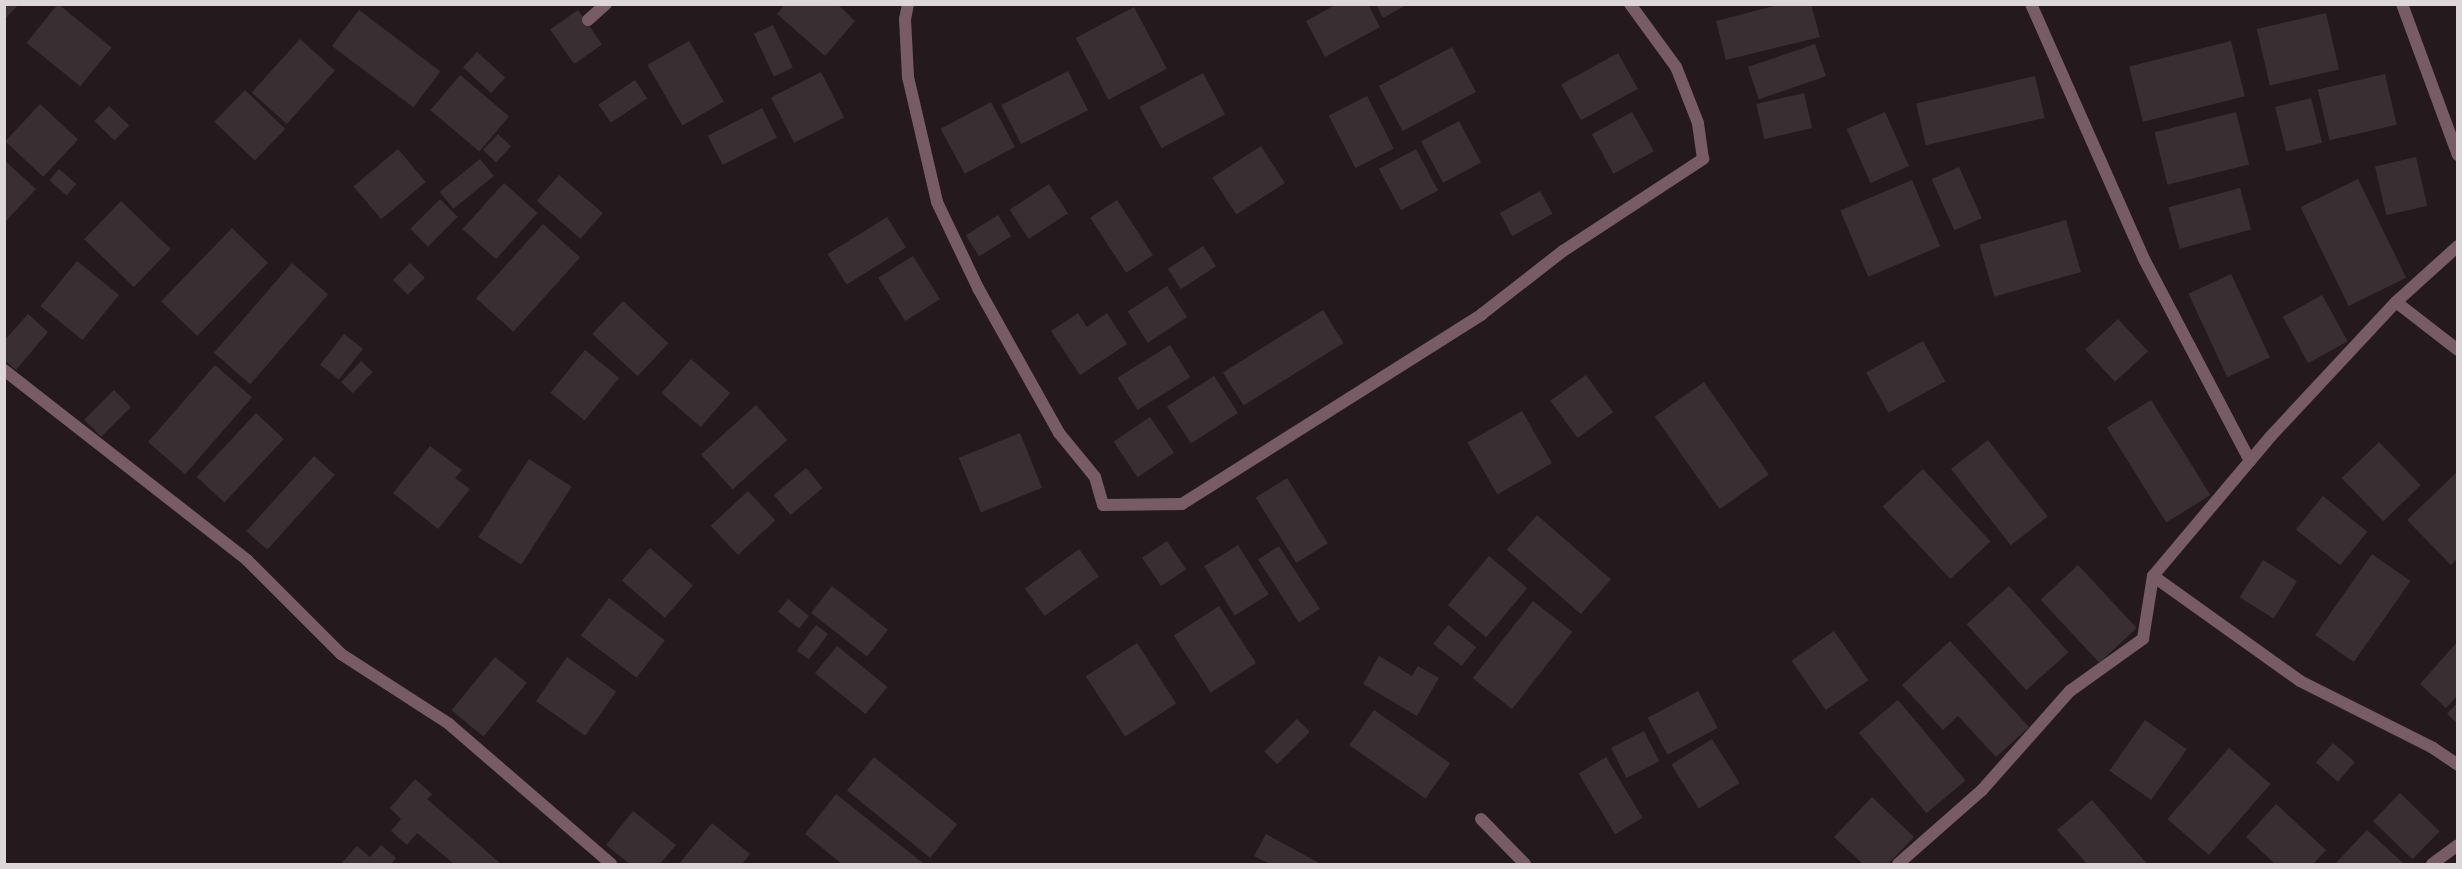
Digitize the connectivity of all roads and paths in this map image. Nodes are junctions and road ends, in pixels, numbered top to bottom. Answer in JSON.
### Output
{"nodes":[{"id":1,"x":606,"y":4,"type":"edge"},
{"id":2,"x":908,"y":4,"type":"edge"},
{"id":3,"x":1629,"y":4,"type":"edge"},
{"id":4,"x":2031,"y":4,"type":"edge"},
{"id":5,"x":2402,"y":4,"type":"edge"},
{"id":6,"x":588,"y":20,"type":"dead end"},
{"id":7,"x":2457,"y":155,"type":"edge"},
{"id":8,"x":2457,"y":246,"type":"edge"},
{"id":9,"x":2396,"y":302,"type":"junction"},
{"id":10,"x":2457,"y":350,"type":"edge"},
{"id":11,"x":4,"y":370,"type":"edge"},
{"id":12,"x":2250,"y":461,"type":"junction"},
{"id":13,"x":2153,"y":576,"type":"junction"},
{"id":14,"x":2457,"y":765,"type":"edge"},
{"id":15,"x":1481,"y":819,"type":"dead end"},
{"id":16,"x":2457,"y":845,"type":"edge"},
{"id":17,"x":610,"y":864,"type":"edge"},
{"id":18,"x":1525,"y":864,"type":"edge"},
{"id":19,"x":1898,"y":864,"type":"edge"},
{"id":20,"x":2432,"y":864,"type":"edge"}],
"edges":[{"from":1,"to":6,"type":"street"},
{"from":2,"to":3,"type":"street"},
{"from":4,"to":12,"type":"street"},
{"from":5,"to":7,"type":"street"},
{"from":8,"to":9,"type":"street"},
{"from":9,"to":10,"type":"street"},
{"from":9,"to":12,"type":"street"},
{"from":11,"to":17,"type":"street"},
{"from":12,"to":13,"type":"street"},
{"from":13,"to":14,"type":"street"},
{"from":13,"to":19,"type":"street"},
{"from":15,"to":18,"type":"street"},
{"from":16,"to":20,"type":"street"}]}
